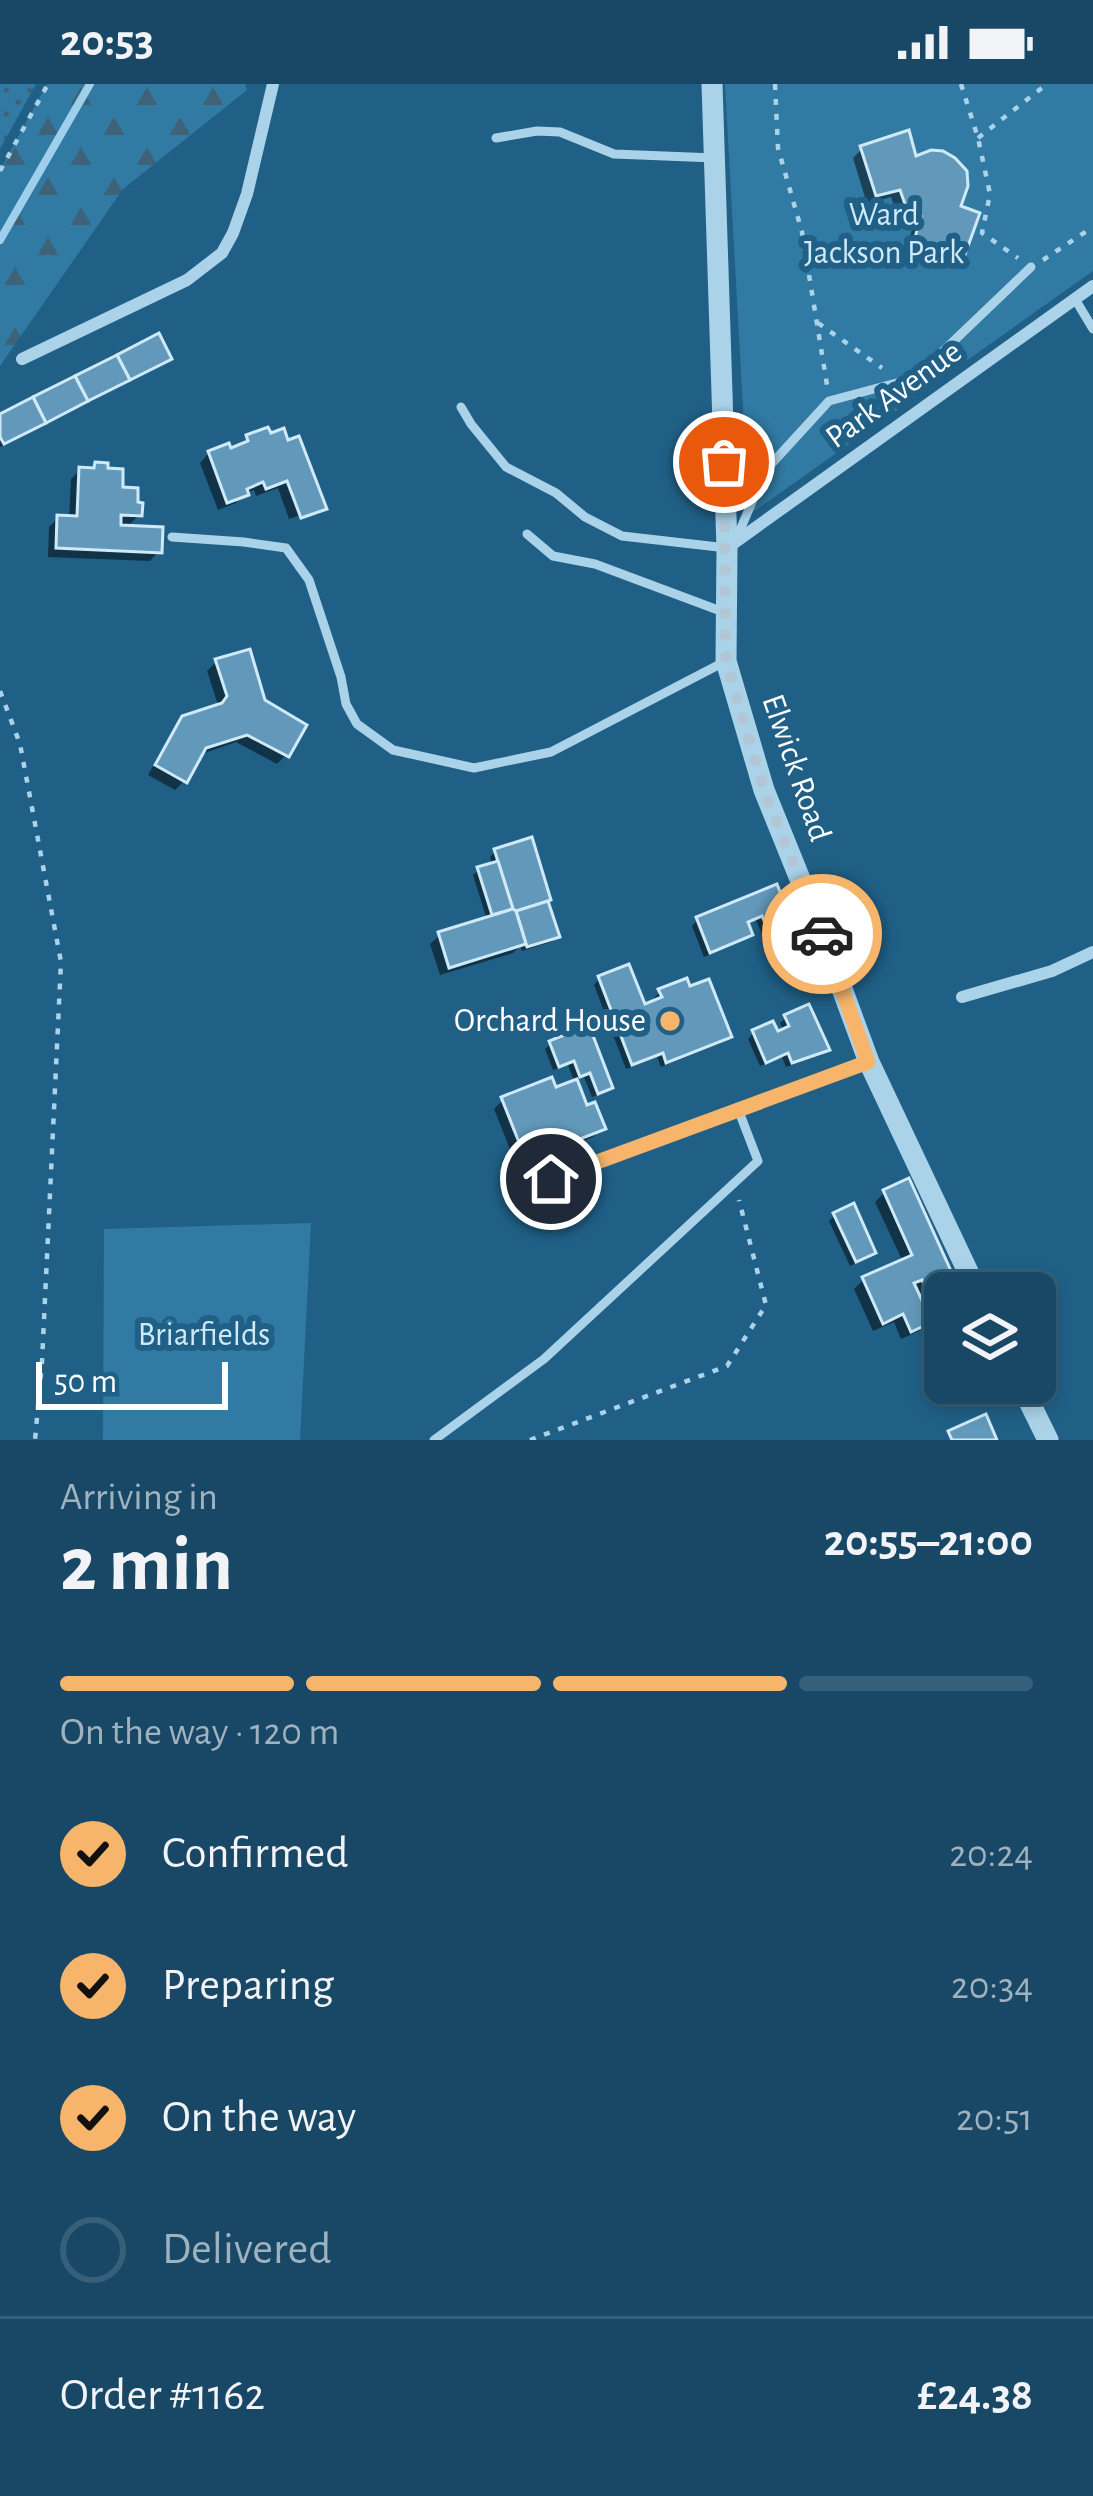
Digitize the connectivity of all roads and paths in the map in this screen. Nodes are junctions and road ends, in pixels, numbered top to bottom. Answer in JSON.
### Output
{"nodes":[{"id":1,"x":48,"y":84,"type":"edge"},
{"id":2,"x":274,"y":84,"type":"edge"},
{"id":3,"x":712,"y":84,"type":"edge"},
{"id":4,"x":776,"y":84,"type":"edge"},
{"id":5,"x":961,"y":84,"type":"edge"},
{"id":6,"x":1047,"y":84,"type":"edge"},
{"id":7,"x":496,"y":138,"type":"dead end"},
{"id":8,"x":978,"y":138,"type":"junction"},
{"id":9,"x":715,"y":158,"type":"junction"},
{"id":10,"x":0,"y":170,"type":"edge"},
{"id":11,"x":1093,"y":227,"type":"edge"},
{"id":12,"x":1031,"y":267,"type":"junction"},
{"id":13,"x":1093,"y":286,"type":"edge"},
{"id":14,"x":1075,"y":299,"type":"junction"},
{"id":15,"x":818,"y":323,"type":"junction"},
{"id":16,"x":1093,"y":329,"type":"edge"},
{"id":17,"x":22,"y":359,"type":"dead end"},
{"id":18,"x":902,"y":381,"type":"junction"},
{"id":19,"x":829,"y":401,"type":"junction"},
{"id":20,"x":461,"y":407,"type":"dead end"},
{"id":21,"x":527,"y":534,"type":"dead end"},
{"id":22,"x":172,"y":537,"type":"dead end"},
{"id":23,"x":731,"y":545,"type":"junction"},
{"id":24,"x":727,"y":613,"type":"junction"},
{"id":25,"x":726,"y":661,"type":"junction"},
{"id":26,"x":0,"y":691,"type":"edge"},
{"id":27,"x":1093,"y":952,"type":"edge"},
{"id":28,"x":962,"y":997,"type":"dead end"},
{"id":29,"x":868,"y":1062,"type":"junction"},
{"id":30,"x":738,"y":1109,"type":"junction"},
{"id":31,"x":551,"y":1179,"type":"dead end"},
{"id":32,"x":735,"y":1182,"type":"junction"},
{"id":33,"x":968,"y":1272,"type":"edge"},
{"id":34,"x":1031,"y":1404,"type":"edge"},
{"id":35,"x":35,"y":1440,"type":"edge"},
{"id":36,"x":434,"y":1440,"type":"edge"},
{"id":37,"x":530,"y":1440,"type":"edge"},
{"id":38,"x":1048,"y":1440,"type":"edge"}],
"edges":[{"from":1,"to":10,"type":"path"},
{"from":2,"to":17,"type":"street"},
{"from":3,"to":9,"type":"street","name":"Elwick Road"},
{"from":4,"to":15,"type":"path"},
{"from":5,"to":8,"type":"path"},
{"from":6,"to":8,"type":"path"},
{"from":7,"to":9,"type":"lane"},
{"from":8,"to":12,"type":"path"},
{"from":9,"to":23,"type":"street","name":"Elwick Road"},
{"from":11,"to":12,"type":"path"},
{"from":12,"to":18,"type":"lane"},
{"from":13,"to":14,"type":"street","name":"Park Avenue"},
{"from":14,"to":16,"type":"lane"},
{"from":14,"to":23,"type":"street","name":"Park Avenue"},
{"from":15,"to":18,"type":"path"},
{"from":15,"to":19,"type":"path"},
{"from":18,"to":19,"type":"lane"},
{"from":19,"to":23,"type":"lane"},
{"from":20,"to":23,"type":"lane"},
{"from":21,"to":24,"type":"lane"},
{"from":22,"to":25,"type":"lane"},
{"from":23,"to":24,"type":"street","name":"Elwick Road"},
{"from":24,"to":25,"type":"street","name":"Elwick Road"},
{"from":25,"to":29,"type":"street","name":"Elwick Road"},
{"from":26,"to":35,"type":"path"},
{"from":27,"to":28,"type":"street"},
{"from":29,"to":30,"type":"lane"},
{"from":29,"to":33,"type":"street","name":"Elwick Road"},
{"from":30,"to":31,"type":"lane"},
{"from":30,"to":32,"type":"lane"},
{"from":32,"to":36,"type":"lane"},
{"from":32,"to":37,"type":"path"},
{"from":34,"to":38,"type":"street"}]}
